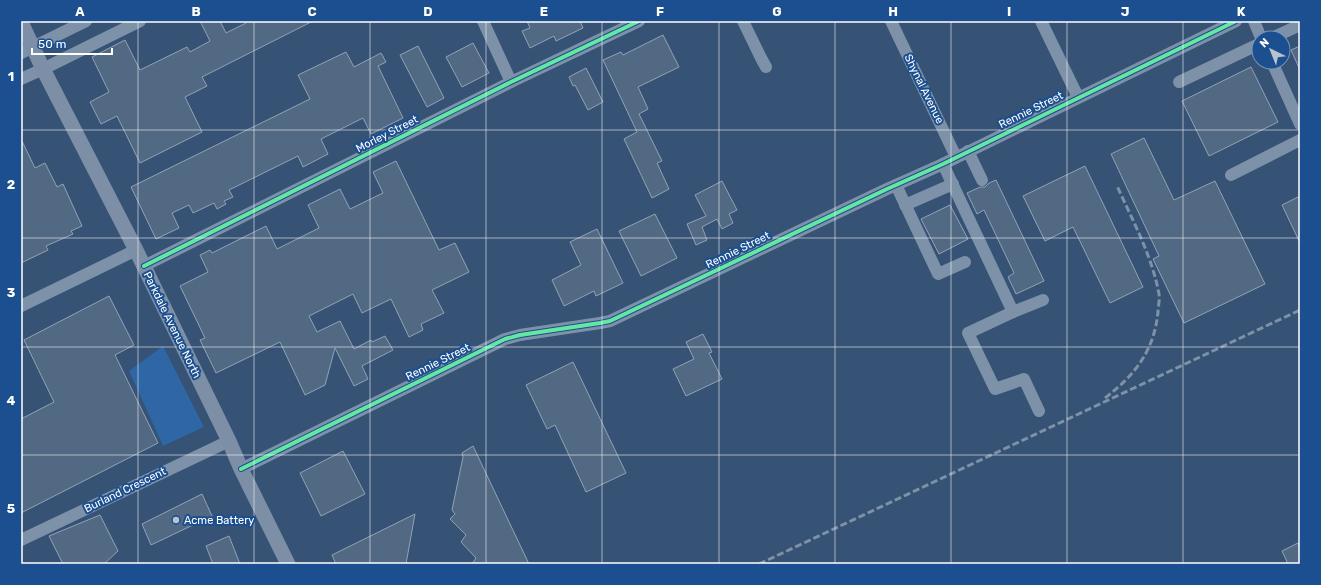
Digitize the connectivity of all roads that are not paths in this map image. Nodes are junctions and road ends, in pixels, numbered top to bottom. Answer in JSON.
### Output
{"nodes":[{"id":1,"x":86,"y":21,"type":"edge"},
{"id":2,"x":140,"y":21,"type":"edge"},
{"id":3,"x":483,"y":21,"type":"edge"},
{"id":4,"x":639,"y":21,"type":"edge"},
{"id":5,"x":743,"y":21,"type":"edge"},
{"id":6,"x":891,"y":21,"type":"edge"},
{"id":7,"x":1041,"y":21,"type":"edge"},
{"id":8,"x":1236,"y":21,"type":"edge"},
{"id":9,"x":21,"y":22,"type":"edge"},
{"id":10,"x":1300,"y":25,"type":"edge"},
{"id":11,"x":1289,"y":30,"type":"edge"},
{"id":12,"x":1251,"y":48,"type":"edge"},
{"id":13,"x":27,"y":50,"type":"edge"},
{"id":14,"x":766,"y":67,"type":"dead end"},
{"id":15,"x":43,"y":69,"type":"junction"},
{"id":16,"x":1276,"y":70,"type":"edge"},
{"id":17,"x":21,"y":79,"type":"edge"},
{"id":18,"x":512,"y":82,"type":"junction"},
{"id":19,"x":1180,"y":82,"type":"dead end"},
{"id":20,"x":1078,"y":97,"type":"junction"},
{"id":21,"x":1300,"y":124,"type":"edge"},
{"id":22,"x":1300,"y":140,"type":"edge"},
{"id":23,"x":968,"y":151,"type":"junction"},
{"id":24,"x":956,"y":157,"type":"junction"},
{"id":25,"x":943,"y":164,"type":"junction"},
{"id":26,"x":1231,"y":175,"type":"dead end"},
{"id":27,"x":982,"y":180,"type":"dead end"},
{"id":28,"x":953,"y":184,"type":"junction"},
{"id":29,"x":896,"y":185,"type":"junction"},
{"id":30,"x":905,"y":204,"type":"junction"},
{"id":31,"x":136,"y":250,"type":"junction"},
{"id":32,"x":966,"y":262,"type":"dead end"},
{"id":33,"x":144,"y":266,"type":"junction"},
{"id":34,"x":1043,"y":300,"type":"dead end"},
{"id":35,"x":21,"y":306,"type":"edge"},
{"id":36,"x":1013,"y":312,"type":"junction"},
{"id":37,"x":1039,"y":410,"type":"dead end"},
{"id":38,"x":229,"y":441,"type":"junction"},
{"id":39,"x":241,"y":470,"type":"junction"},
{"id":40,"x":21,"y":540,"type":"edge"},
{"id":41,"x":288,"y":564,"type":"edge"}],
"edges":[{"from":1,"to":13,"type":"street"},
{"from":2,"to":15,"type":"street"},
{"from":3,"to":18,"type":"street"},
{"from":4,"to":18,"type":"street","name":"Morley Street"},
{"from":5,"to":14,"type":"street"},
{"from":6,"to":24,"type":"street","name":"Shynal Avenue"},
{"from":7,"to":20,"type":"street"},
{"from":8,"to":20,"type":"street","name":"Rennie Street"},
{"from":9,"to":13,"type":"main road","name":"Parkdale Avenue North"},
{"from":10,"to":11,"type":"street"},
{"from":12,"to":19,"type":"street"},
{"from":13,"to":15,"type":"main road","name":"Parkdale Avenue North"},
{"from":15,"to":17,"type":"street"},
{"from":15,"to":31,"type":"main road","name":"Parkdale Avenue North"},
{"from":16,"to":21,"type":"street"},
{"from":18,"to":33,"type":"street","name":"Morley Street"},
{"from":20,"to":23,"type":"street","name":"Rennie Street"},
{"from":22,"to":26,"type":"street"},
{"from":23,"to":24,"type":"street","name":"Rennie Street"},
{"from":23,"to":27,"type":"street"},
{"from":24,"to":25,"type":"street","name":"Rennie Street"},
{"from":25,"to":28,"type":"street"},
{"from":25,"to":29,"type":"street","name":"Rennie Street"},
{"from":28,"to":30,"type":"street"},
{"from":28,"to":36,"type":"street"},
{"from":29,"to":30,"type":"street"},
{"from":29,"to":39,"type":"street","name":"Rennie Street"},
{"from":30,"to":32,"type":"street"},
{"from":31,"to":33,"type":"main road","name":"Parkdale Avenue North"},
{"from":31,"to":35,"type":"street"},
{"from":33,"to":38,"type":"main road","name":"Parkdale Avenue North"},
{"from":34,"to":36,"type":"street"},
{"from":36,"to":37,"type":"street"},
{"from":38,"to":39,"type":"main road","name":"Parkdale Avenue North"},
{"from":38,"to":40,"type":"street","name":"Burland Crescent"},
{"from":39,"to":41,"type":"main road","name":"Parkdale Avenue North"}]}
